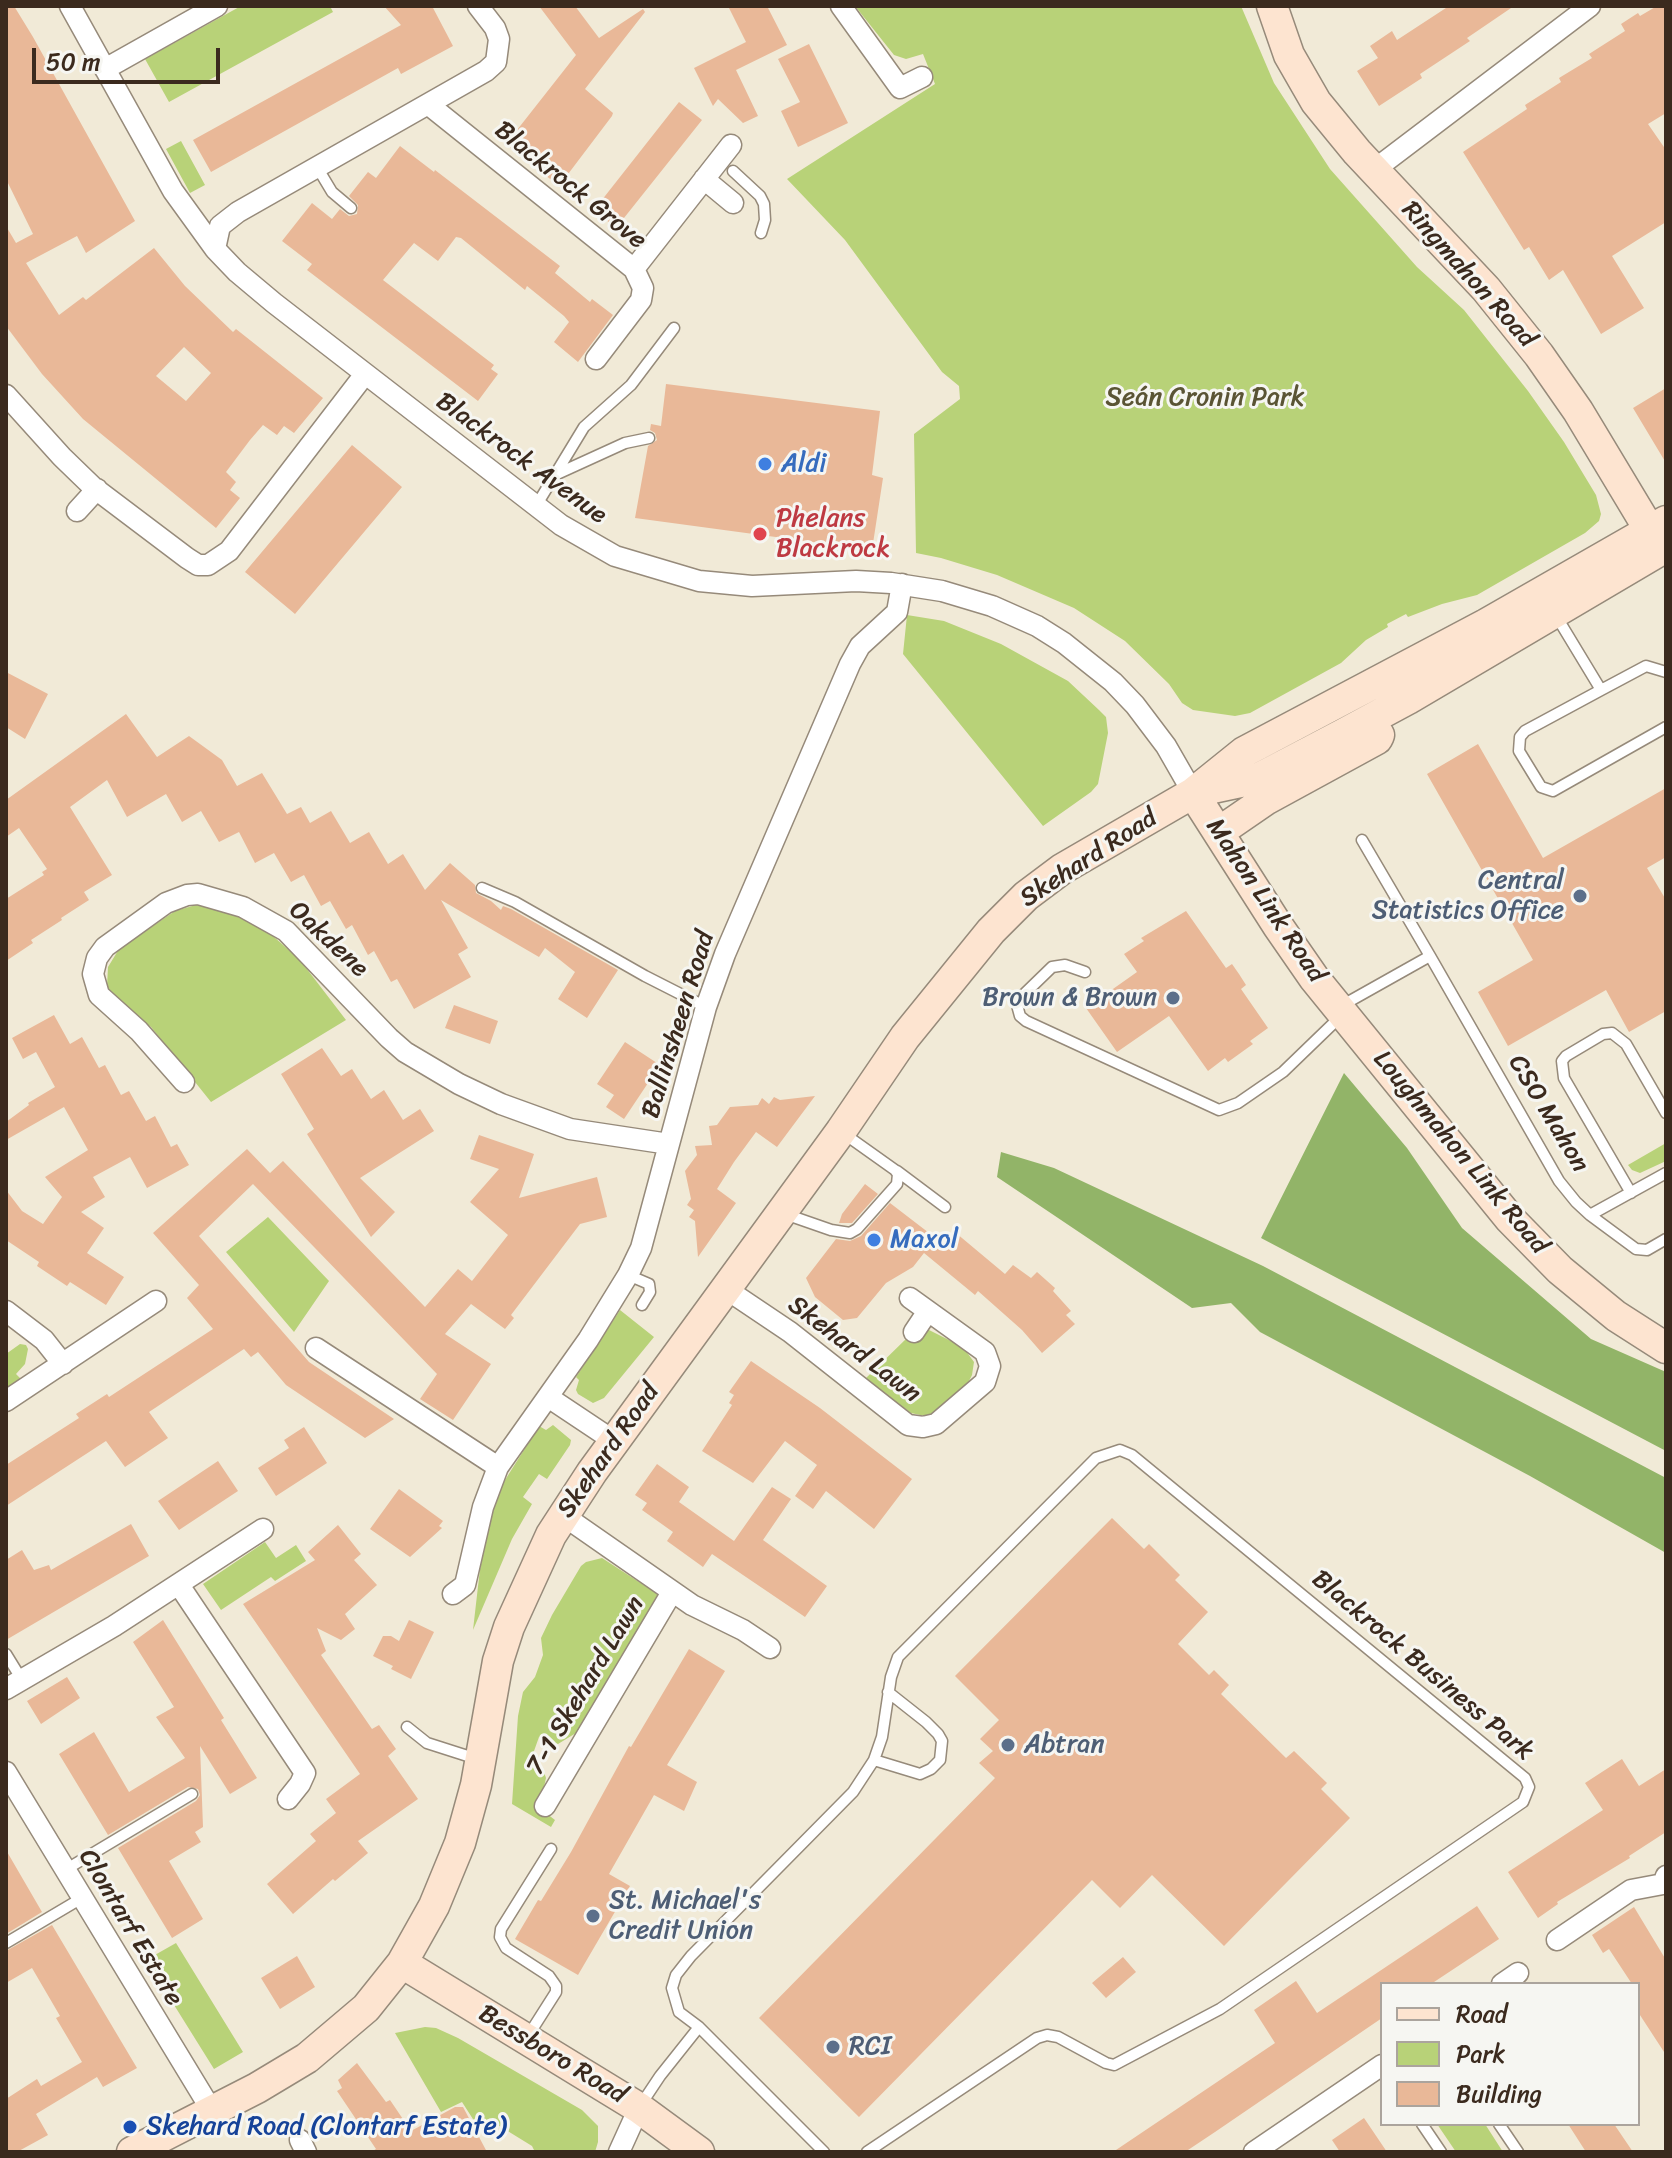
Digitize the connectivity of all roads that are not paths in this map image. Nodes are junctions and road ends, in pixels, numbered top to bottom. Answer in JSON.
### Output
{"nodes":[{"id":1,"x":70,"y":6,"type":"edge"},
{"id":2,"x":217,"y":6,"type":"edge"},
{"id":3,"x":478,"y":6,"type":"edge"},
{"id":4,"x":841,"y":6,"type":"edge"},
{"id":5,"x":1272,"y":6,"type":"edge"},
{"id":6,"x":1590,"y":6,"type":"edge"},
{"id":7,"x":105,"y":69,"type":"junction"},
{"id":8,"x":922,"y":77,"type":"dead end"},
{"id":9,"x":429,"y":105,"type":"junction"},
{"id":10,"x":731,"y":145,"type":"dead end"},
{"id":11,"x":317,"y":167,"type":"junction"},
{"id":12,"x":1374,"y":170,"type":"junction"},
{"id":13,"x":733,"y":171,"type":"dead end"},
{"id":14,"x":704,"y":179,"type":"junction"},
{"id":15,"x":733,"y":203,"type":"dead end"},
{"id":16,"x":351,"y":208,"type":"dead end"},
{"id":17,"x":761,"y":233,"type":"dead end"},
{"id":18,"x":215,"y":249,"type":"junction"},
{"id":19,"x":634,"y":269,"type":"junction"},
{"id":20,"x":674,"y":328,"type":"dead end"},
{"id":21,"x":596,"y":359,"type":"dead end"},
{"id":22,"x":365,"y":374,"type":"junction"},
{"id":23,"x":6,"y":395,"type":"edge"},
{"id":24,"x":649,"y":438,"type":"dead end"},
{"id":25,"x":552,"y":478,"type":"junction"},
{"id":26,"x":97,"y":489,"type":"junction"},
{"id":27,"x":536,"y":506,"type":"junction"},
{"id":28,"x":77,"y":511,"type":"dead end"},
{"id":29,"x":1661,"y":537,"type":"edge"},
{"id":30,"x":902,"y":584,"type":"junction"},
{"id":31,"x":1554,"y":613,"type":"junction"},
{"id":32,"x":1666,"y":672,"type":"edge"},
{"id":33,"x":1601,"y":690,"type":"junction"},
{"id":34,"x":1396,"y":706,"type":"junction"},
{"id":35,"x":1666,"y":727,"type":"edge"},
{"id":36,"x":1193,"y":793,"type":"junction"},
{"id":37,"x":1219,"y":832,"type":"junction"},
{"id":38,"x":1362,"y":840,"type":"dead end"},
{"id":39,"x":482,"y":888,"type":"dead end"},
{"id":40,"x":1430,"y":956,"type":"junction"},
{"id":41,"x":1085,"y":972,"type":"dead end"},
{"id":42,"x":706,"y":1007,"type":"junction"},
{"id":43,"x":1342,"y":1010,"type":"junction"},
{"id":44,"x":184,"y":1082,"type":"dead end"},
{"id":45,"x":1666,"y":1113,"type":"edge"},
{"id":46,"x":841,"y":1131,"type":"junction"},
{"id":47,"x":669,"y":1144,"type":"junction"},
{"id":48,"x":895,"y":1170,"type":"junction"},
{"id":49,"x":1666,"y":1173,"type":"edge"},
{"id":50,"x":1631,"y":1193,"type":"junction"},
{"id":51,"x":945,"y":1207,"type":"dead end"},
{"id":52,"x":782,"y":1212,"type":"junction"},
{"id":53,"x":1590,"y":1215,"type":"junction"},
{"id":54,"x":1666,"y":1239,"type":"edge"},
{"id":55,"x":628,"y":1275,"type":"junction"},
{"id":56,"x":726,"y":1289,"type":"junction"},
{"id":57,"x":910,"y":1298,"type":"dead end"},
{"id":58,"x":156,"y":1301,"type":"dead end"},
{"id":59,"x":642,"y":1305,"type":"dead end"},
{"id":60,"x":6,"y":1311,"type":"edge"},
{"id":61,"x":928,"y":1311,"type":"junction"},
{"id":62,"x":914,"y":1332,"type":"dead end"},
{"id":63,"x":316,"y":1348,"type":"dead end"},
{"id":64,"x":1666,"y":1348,"type":"edge"},
{"id":65,"x":63,"y":1364,"type":"junction"},
{"id":66,"x":548,"y":1397,"type":"junction"},
{"id":67,"x":6,"y":1401,"type":"edge"},
{"id":68,"x":614,"y":1441,"type":"junction"},
{"id":69,"x":498,"y":1467,"type":"junction"},
{"id":70,"x":564,"y":1516,"type":"junction"},
{"id":71,"x":263,"y":1529,"type":"dead end"},
{"id":72,"x":179,"y":1585,"type":"junction"},
{"id":73,"x":672,"y":1592,"type":"junction"},
{"id":74,"x":453,"y":1594,"type":"dead end"},
{"id":75,"x":770,"y":1648,"type":"dead end"},
{"id":76,"x":6,"y":1654,"type":"edge"},
{"id":77,"x":14,"y":1684,"type":"edge"},
{"id":78,"x":888,"y":1692,"type":"junction"},
{"id":79,"x":407,"y":1727,"type":"dead end"},
{"id":80,"x":481,"y":1760,"type":"junction"},
{"id":81,"x":874,"y":1760,"type":"junction"},
{"id":82,"x":6,"y":1772,"type":"edge"},
{"id":83,"x":192,"y":1794,"type":"dead end"},
{"id":84,"x":288,"y":1799,"type":"dead end"},
{"id":85,"x":545,"y":1806,"type":"dead end"},
{"id":86,"x":551,"y":1849,"type":"dead end"},
{"id":87,"x":65,"y":1870,"type":"junction"},
{"id":88,"x":1665,"y":1883,"type":"edge"},
{"id":89,"x":82,"y":1898,"type":"junction"},
{"id":90,"x":1557,"y":1940,"type":"dead end"},
{"id":91,"x":6,"y":1943,"type":"edge"},
{"id":92,"x":402,"y":1963,"type":"junction"},
{"id":93,"x":699,"y":2027,"type":"junction"},
{"id":94,"x":526,"y":2039,"type":"junction"},
{"id":95,"x":1380,"y":2067,"type":"edge"},
{"id":96,"x":639,"y":2108,"type":"junction"},
{"id":97,"x":212,"y":2111,"type":"junction"},
{"id":98,"x":1423,"y":2126,"type":"edge"},
{"id":99,"x":1500,"y":2126,"type":"edge"},
{"id":100,"x":132,"y":2152,"type":"edge"},
{"id":101,"x":619,"y":2152,"type":"edge"},
{"id":102,"x":699,"y":2152,"type":"edge"},
{"id":103,"x":824,"y":2152,"type":"edge"},
{"id":104,"x":867,"y":2152,"type":"edge"},
{"id":105,"x":1254,"y":2152,"type":"edge"},
{"id":106,"x":1441,"y":2152,"type":"edge"},
{"id":107,"x":1518,"y":2152,"type":"edge"}],
"edges":[{"from":1,"to":7,"type":"street","name":"Blackrock Avenue"},
{"from":2,"to":7,"type":"street"},
{"from":3,"to":9,"type":"street"},
{"from":4,"to":8,"type":"street"},
{"from":5,"to":12,"type":"main road","name":"Ringmahon Road"},
{"from":6,"to":12,"type":"street"},
{"from":7,"to":18,"type":"street","name":"Blackrock Avenue"},
{"from":9,"to":11,"type":"street"},
{"from":9,"to":19,"type":"street","name":"Blackrock Grove"},
{"from":10,"to":14,"type":"street"},
{"from":11,"to":16,"type":"lane"},
{"from":11,"to":18,"type":"street"},
{"from":12,"to":29,"type":"main road","name":"Ringmahon Road"},
{"from":13,"to":17,"type":"lane"},
{"from":14,"to":15,"type":"street"},
{"from":14,"to":19,"type":"street"},
{"from":18,"to":22,"type":"street","name":"Blackrock Avenue"},
{"from":19,"to":21,"type":"street","name":"Blackrock Grove"},
{"from":20,"to":25,"type":"lane"},
{"from":22,"to":26,"type":"street"},
{"from":22,"to":27,"type":"street","name":"Blackrock Avenue"},
{"from":23,"to":26,"type":"street"},
{"from":24,"to":25,"type":"lane"},
{"from":25,"to":27,"type":"lane"},
{"from":26,"to":28,"type":"street"},
{"from":27,"to":30,"type":"street","name":"Blackrock Avenue"},
{"from":29,"to":31,"type":"main road","name":"Skehard Road"},
{"from":29,"to":36,"type":"main road","name":"Skehard Road"},
{"from":30,"to":36,"type":"street","name":"Blackrock Avenue"},
{"from":30,"to":42,"type":"street","name":"Ballinsheen Road"},
{"from":31,"to":33,"type":"lane"},
{"from":31,"to":34,"type":"main road","name":"Skehard Road"},
{"from":32,"to":33,"type":"lane"},
{"from":33,"to":35,"type":"lane"},
{"from":34,"to":36,"type":"main road","name":"Skehard Road"},
{"from":34,"to":37,"type":"main road"},
{"from":36,"to":37,"type":"main road","name":"Mahon Link Road"},
{"from":36,"to":46,"type":"main road","name":"Skehard Road"},
{"from":37,"to":43,"type":"main road","name":"Mahon Link Road"},
{"from":38,"to":40,"type":"lane","name":"CSO Mahon"},
{"from":39,"to":42,"type":"lane"},
{"from":40,"to":43,"type":"lane"},
{"from":40,"to":53,"type":"lane","name":"CSO Mahon"},
{"from":41,"to":43,"type":"lane"},
{"from":42,"to":47,"type":"street","name":"Ballinsheen Road"},
{"from":43,"to":64,"type":"main road","name":"Loughmahon Link Road"},
{"from":44,"to":47,"type":"street","name":"Oakdene"},
{"from":45,"to":50,"type":"lane"},
{"from":46,"to":48,"type":"lane"},
{"from":46,"to":52,"type":"main road","name":"Skehard Road"},
{"from":47,"to":55,"type":"street","name":"Ballinsheen Road"},
{"from":48,"to":51,"type":"lane"},
{"from":48,"to":52,"type":"lane"},
{"from":49,"to":50,"type":"lane"},
{"from":50,"to":53,"type":"lane"},
{"from":52,"to":56,"type":"main road","name":"Skehard Road"},
{"from":53,"to":54,"type":"lane","name":"CSO Mahon"},
{"from":55,"to":59,"type":"lane"},
{"from":55,"to":66,"type":"street","name":"Ballinsheen Road"},
{"from":56,"to":61,"type":"street","name":"Skehard Lawn"},
{"from":56,"to":68,"type":"main road","name":"Skehard Road"},
{"from":57,"to":61,"type":"street","name":"Skehard Lawn"},
{"from":58,"to":65,"type":"street"},
{"from":60,"to":65,"type":"street"},
{"from":61,"to":62,"type":"street"},
{"from":63,"to":69,"type":"street"},
{"from":65,"to":67,"type":"street"},
{"from":66,"to":68,"type":"street"},
{"from":66,"to":69,"type":"street","name":"Ballinsheen Road"},
{"from":68,"to":70,"type":"main road","name":"Skehard Road"},
{"from":69,"to":74,"type":"street","name":"Ballinsheen Road"},
{"from":70,"to":73,"type":"street"},
{"from":70,"to":80,"type":"main road","name":"Skehard Road"},
{"from":71,"to":72,"type":"street"},
{"from":72,"to":77,"type":"street"},
{"from":72,"to":84,"type":"street"},
{"from":73,"to":75,"type":"street"},
{"from":73,"to":85,"type":"street","name":"7-1 Skehard Lawn"},
{"from":76,"to":77,"type":"lane"},
{"from":78,"to":81,"type":"lane","name":"Blackrock Business Park"},
{"from":78,"to":81,"type":"lane"},
{"from":78,"to":104,"type":"lane","name":"Blackrock Business Park"},
{"from":79,"to":80,"type":"lane"},
{"from":80,"to":92,"type":"main road","name":"Skehard Road"},
{"from":81,"to":93,"type":"lane","name":"Blackrock Business Park"},
{"from":82,"to":87,"type":"street","name":"Clontarf Estate"},
{"from":83,"to":87,"type":"lane"},
{"from":86,"to":94,"type":"lane"},
{"from":87,"to":89,"type":"street","name":"Clontarf Estate"},
{"from":88,"to":90,"type":"street"},
{"from":89,"to":91,"type":"lane"},
{"from":89,"to":97,"type":"street","name":"Clontarf Estate"},
{"from":92,"to":94,"type":"main road","name":"Bessboro Road"},
{"from":92,"to":97,"type":"main road","name":"Skehard Road"},
{"from":93,"to":96,"type":"lane"},
{"from":93,"to":103,"type":"lane","name":"Blackrock Business Park"},
{"from":94,"to":96,"type":"main road","name":"Bessboro Road"},
{"from":95,"to":105,"type":"street"},
{"from":96,"to":101,"type":"street"},
{"from":96,"to":102,"type":"main road","name":"Bessboro Road"},
{"from":97,"to":100,"type":"main road","name":"Skehard Road"},
{"from":98,"to":106,"type":"lane"},
{"from":99,"to":107,"type":"lane"}]}
